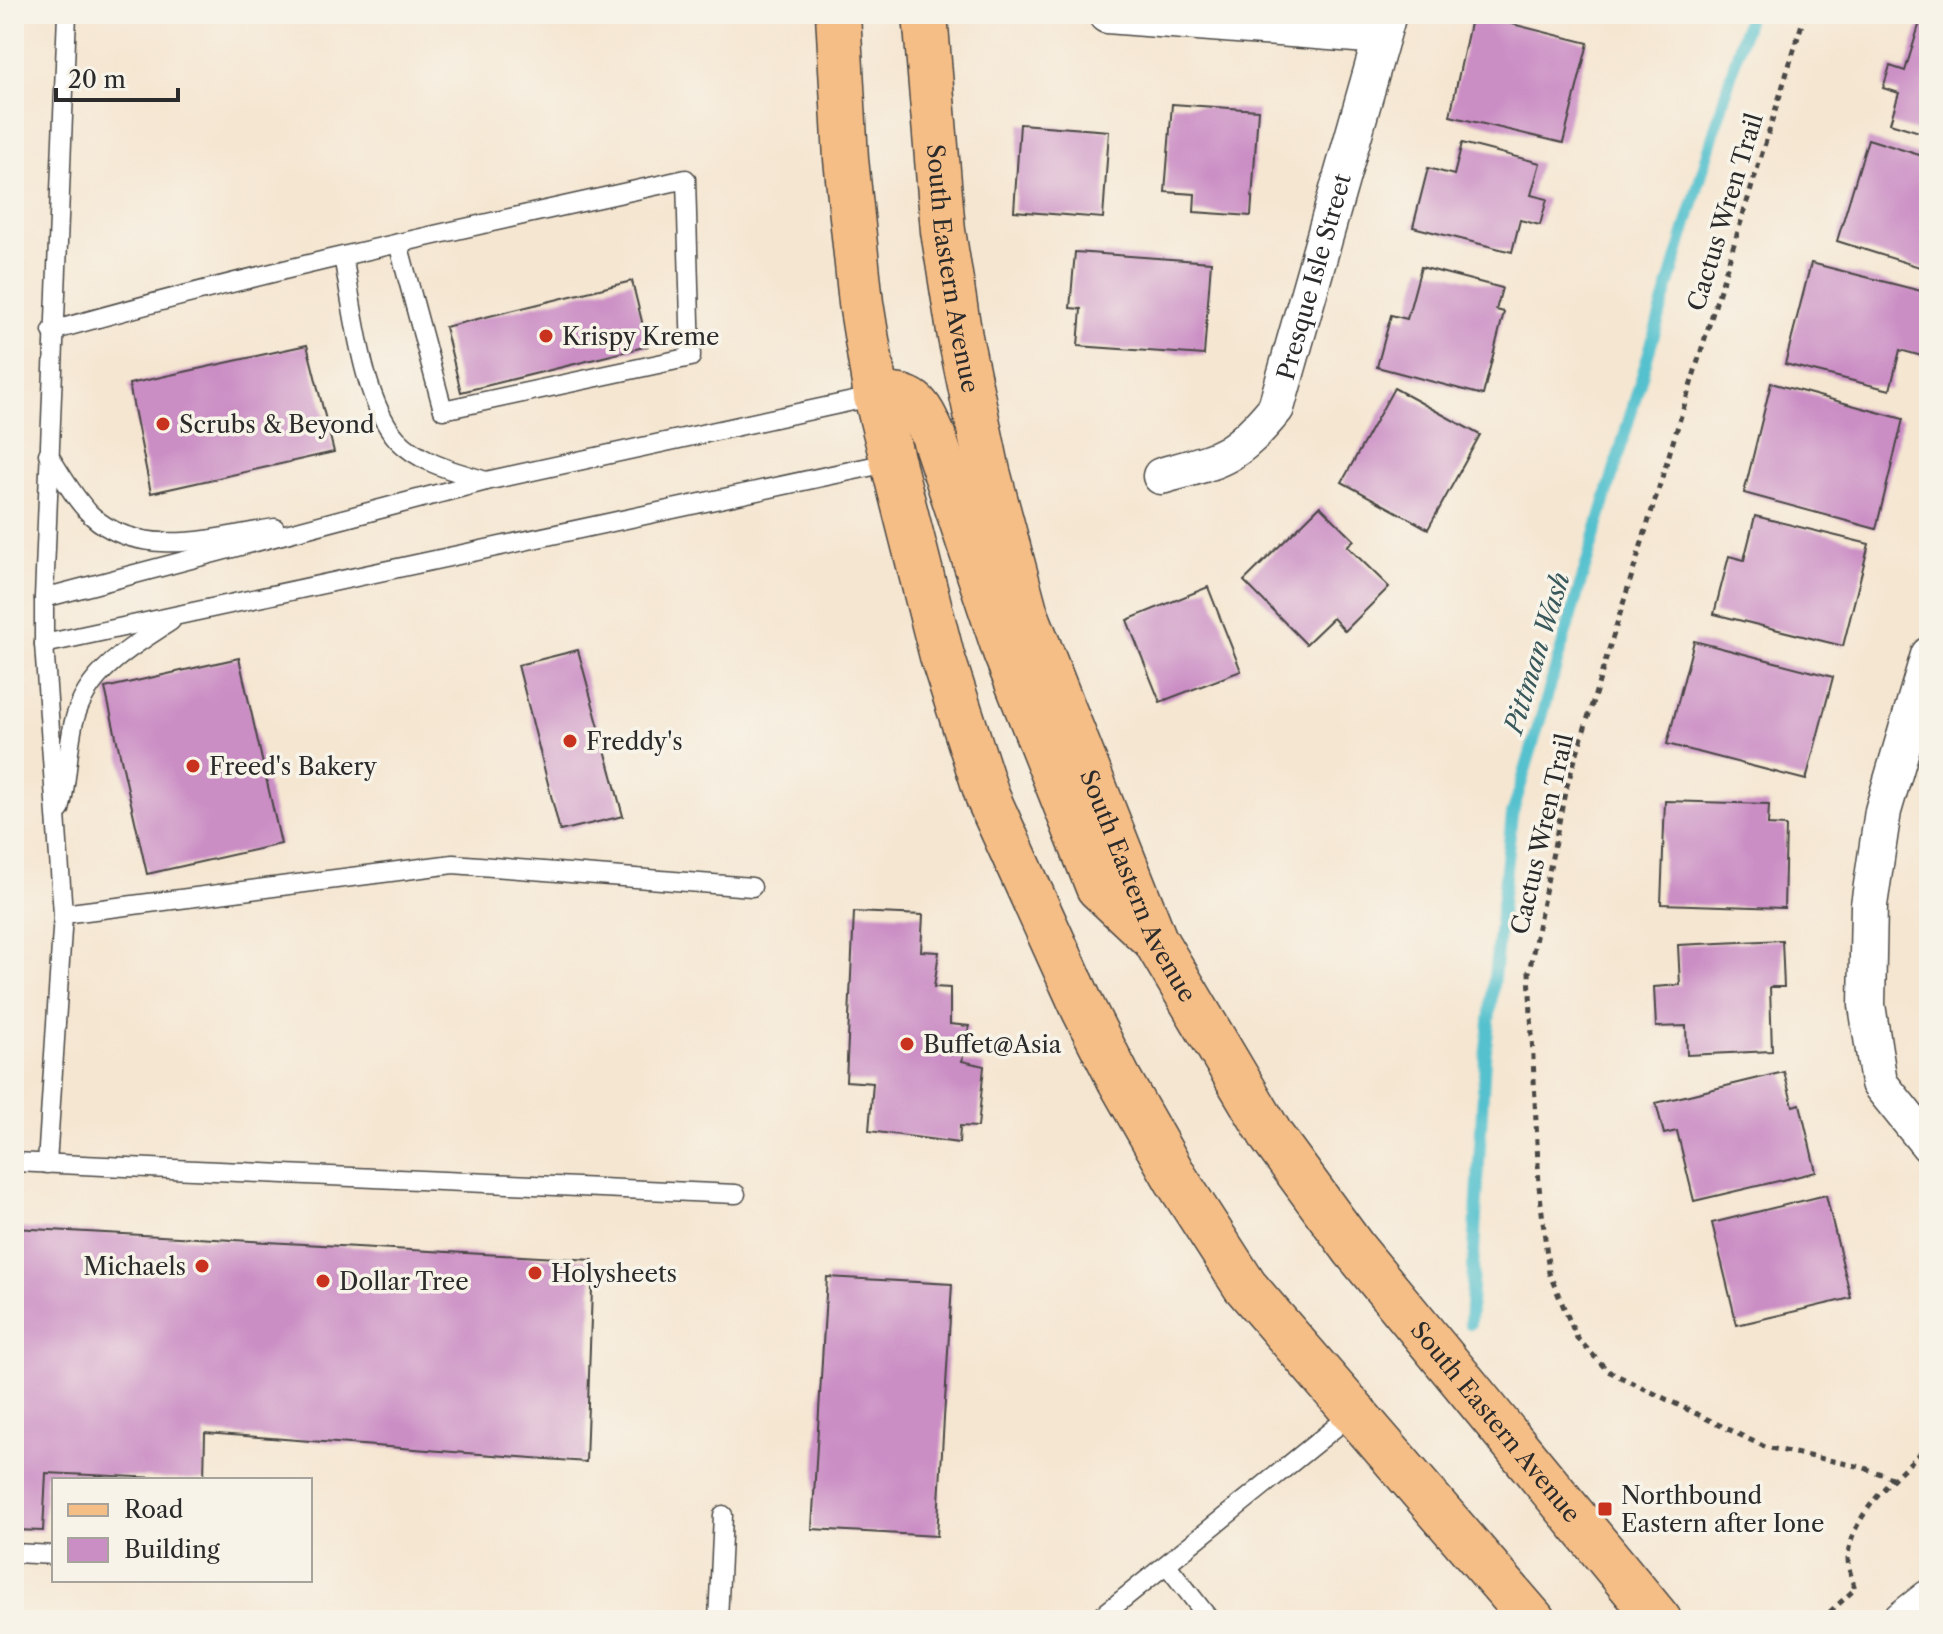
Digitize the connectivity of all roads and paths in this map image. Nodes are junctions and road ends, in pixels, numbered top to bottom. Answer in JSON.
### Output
{"nodes":[{"id":1,"x":67,"y":14,"type":"edge"},
{"id":2,"x":838,"y":14,"type":"edge"},
{"id":3,"x":925,"y":14,"type":"edge"},
{"id":4,"x":1805,"y":14,"type":"edge"},
{"id":5,"x":1107,"y":15,"type":"edge"},
{"id":6,"x":1384,"y":25,"type":"edge"},
{"id":7,"x":398,"y":243,"type":"junction"},
{"id":8,"x":343,"y":257,"type":"junction"},
{"id":9,"x":52,"y":331,"type":"junction"},
{"id":10,"x":876,"y":396,"type":"junction"},
{"id":11,"x":48,"y":454,"type":"junction"},
{"id":12,"x":892,"y":462,"type":"junction"},
{"id":13,"x":1161,"y":476,"type":"dead end"},
{"id":14,"x":486,"y":481,"type":"junction"},
{"id":15,"x":369,"y":513,"type":"junction"},
{"id":16,"x":44,"y":598,"type":"junction"},
{"id":17,"x":181,"y":615,"type":"junction"},
{"id":18,"x":44,"y":644,"type":"junction"},
{"id":19,"x":1929,"y":655,"type":"edge"},
{"id":20,"x":56,"y":825,"type":"junction"},
{"id":21,"x":752,"y":887,"type":"dead end"},
{"id":22,"x":63,"y":914,"type":"junction"},
{"id":23,"x":1155,"y":940,"type":"junction"},
{"id":24,"x":1929,"y":1145,"type":"edge"},
{"id":25,"x":14,"y":1162,"type":"edge"},
{"id":26,"x":47,"y":1164,"type":"junction"},
{"id":27,"x":736,"y":1194,"type":"dead end"},
{"id":28,"x":1352,"y":1414,"type":"junction"},
{"id":29,"x":1929,"y":1446,"type":"edge"},
{"id":30,"x":1892,"y":1478,"type":"junction"},
{"id":31,"x":723,"y":1515,"type":"dead end"},
{"id":32,"x":14,"y":1553,"type":"edge"},
{"id":33,"x":52,"y":1555,"type":"edge"},
{"id":34,"x":1167,"y":1565,"type":"junction"},
{"id":35,"x":1929,"y":1598,"type":"edge"},
{"id":36,"x":718,"y":1620,"type":"edge"},
{"id":37,"x":1097,"y":1620,"type":"edge"},
{"id":38,"x":1210,"y":1620,"type":"edge"},
{"id":39,"x":1533,"y":1620,"type":"edge"},
{"id":40,"x":1659,"y":1620,"type":"edge"},
{"id":41,"x":1821,"y":1620,"type":"edge"},
{"id":42,"x":1901,"y":1620,"type":"edge"}],
"edges":[{"from":1,"to":9,"type":"lane"},
{"from":2,"to":10,"type":"main road"},
{"from":3,"to":23,"type":"main road","name":"South Eastern Avenue"},
{"from":4,"to":30,"type":"path","name":"Cactus Wren Trail"},
{"from":5,"to":6,"type":"street"},
{"from":6,"to":13,"type":"street","name":"Presque Isle Street"},
{"from":7,"to":7,"type":"lane"},
{"from":7,"to":8,"type":"lane"},
{"from":8,"to":9,"type":"lane"},
{"from":8,"to":14,"type":"lane"},
{"from":9,"to":11,"type":"lane"},
{"from":10,"to":12,"type":"main road"},
{"from":10,"to":14,"type":"lane"},
{"from":10,"to":23,"type":"main road"},
{"from":11,"to":15,"type":"lane"},
{"from":11,"to":16,"type":"lane"},
{"from":12,"to":17,"type":"lane"},
{"from":12,"to":28,"type":"main road"},
{"from":14,"to":15,"type":"lane"},
{"from":15,"to":16,"type":"lane"},
{"from":16,"to":18,"type":"lane"},
{"from":17,"to":18,"type":"lane"},
{"from":17,"to":20,"type":"lane"},
{"from":18,"to":20,"type":"lane"},
{"from":19,"to":24,"type":"street"},
{"from":20,"to":22,"type":"lane"},
{"from":21,"to":22,"type":"lane"},
{"from":22,"to":26,"type":"lane"},
{"from":23,"to":40,"type":"main road","name":"South Eastern Avenue"},
{"from":25,"to":26,"type":"lane"},
{"from":26,"to":27,"type":"lane"},
{"from":28,"to":34,"type":"lane"},
{"from":28,"to":39,"type":"main road"},
{"from":29,"to":30,"type":"path"},
{"from":30,"to":41,"type":"path"},
{"from":31,"to":36,"type":"lane"},
{"from":32,"to":33,"type":"lane"},
{"from":34,"to":37,"type":"lane"},
{"from":34,"to":38,"type":"lane"},
{"from":35,"to":42,"type":"street"}]}
